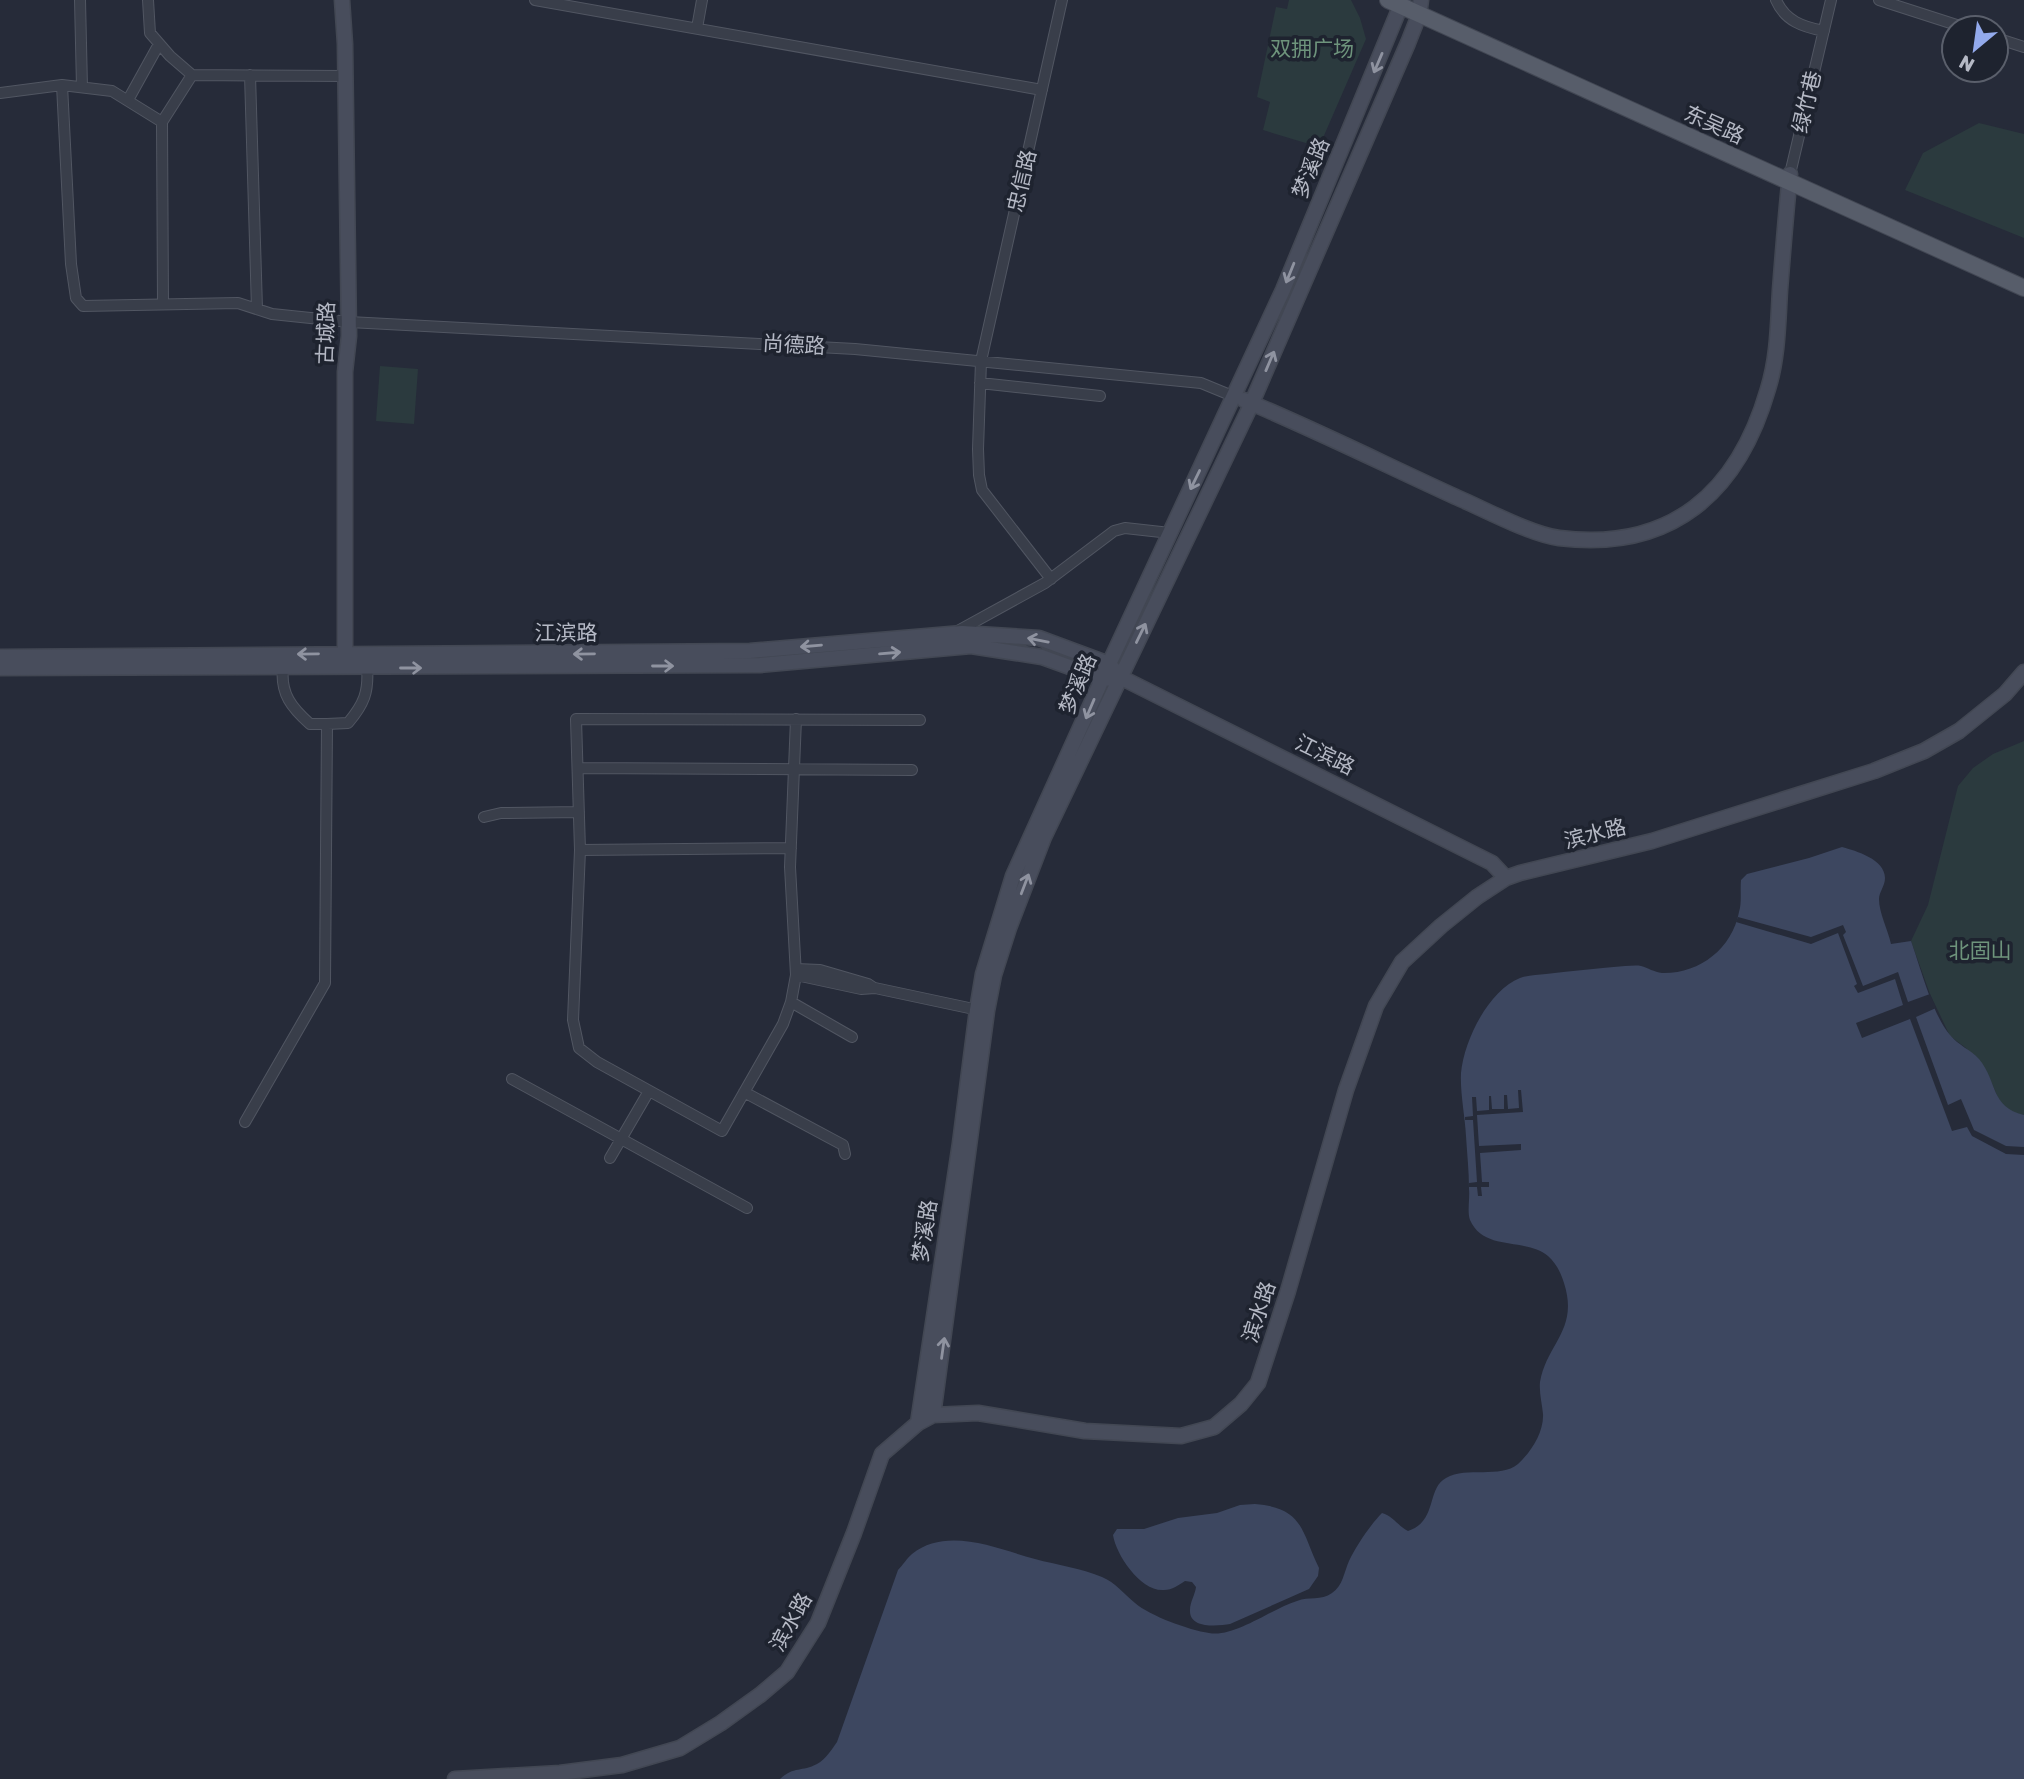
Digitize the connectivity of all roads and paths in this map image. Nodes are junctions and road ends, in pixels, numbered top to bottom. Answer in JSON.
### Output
{"nodes":[{"id":1,"x":80,"y":0,"type":"edge"},
{"id":2,"x":148,"y":0,"type":"edge"},
{"id":3,"x":341,"y":0,"type":"edge"},
{"id":4,"x":535,"y":0,"type":"edge"},
{"id":5,"x":702,"y":0,"type":"edge"},
{"id":6,"x":1062,"y":0,"type":"edge"},
{"id":7,"x":1776,"y":0,"type":"edge"},
{"id":8,"x":1831,"y":0,"type":"edge"},
{"id":9,"x":1879,"y":0,"type":"edge"},
{"id":10,"x":1408,"y":4,"type":"edge"},
{"id":11,"x":1940,"y":20,"type":"edge"},
{"id":12,"x":697,"y":29,"type":"junction"},
{"id":13,"x":1824,"y":31,"type":"junction"},
{"id":14,"x":159,"y":44,"type":"junction"},
{"id":15,"x":192,"y":75,"type":"junction"},
{"id":16,"x":250,"y":75,"type":"junction"},
{"id":17,"x":345,"y":76,"type":"junction"},
{"id":18,"x":62,"y":85,"type":"junction"},
{"id":19,"x":82,"y":87,"type":"junction"},
{"id":20,"x":1042,"y":90,"type":"junction"},
{"id":21,"x":0,"y":93,"type":"edge"},
{"id":22,"x":128,"y":100,"type":"junction"},
{"id":23,"x":162,"y":122,"type":"junction"},
{"id":24,"x":1790,"y":178,"type":"junction"},
{"id":25,"x":2024,"y":279,"type":"edge"},
{"id":26,"x":2024,"y":288,"type":"edge"},
{"id":27,"x":163,"y":304,"type":"junction"},
{"id":28,"x":257,"y":309,"type":"junction"},
{"id":29,"x":349,"y":322,"type":"junction"},
{"id":30,"x":981,"y":361,"type":"junction"},
{"id":31,"x":980,"y":383,"type":"junction"},
{"id":32,"x":1100,"y":396,"type":"dead end"},
{"id":33,"x":1235,"y":397,"type":"junction"},
{"id":34,"x":1252,"y":403,"type":"junction"},
{"id":35,"x":1170,"y":533,"type":"junction"},
{"id":36,"x":1051,"y":579,"type":"junction"},
{"id":37,"x":955,"y":633,"type":"junction"},
{"id":38,"x":0,"y":657,"type":"edge"},
{"id":39,"x":345,"y":660,"type":"junction"},
{"id":40,"x":1109,"y":664,"type":"junction"},
{"id":41,"x":283,"y":667,"type":"junction"},
{"id":42,"x":367,"y":667,"type":"junction"},
{"id":43,"x":0,"y":668,"type":"edge"},
{"id":44,"x":2024,"y":672,"type":"edge"},
{"id":45,"x":1120,"y":677,"type":"junction"},
{"id":46,"x":1103,"y":679,"type":"junction"},
{"id":47,"x":796,"y":719,"type":"junction"},
{"id":48,"x":919,"y":720,"type":"dead end"},
{"id":49,"x":327,"y":724,"type":"junction"},
{"id":50,"x":578,"y":768,"type":"junction"},
{"id":51,"x":794,"y":769,"type":"junction"},
{"id":52,"x":912,"y":769,"type":"dead end"},
{"id":53,"x":579,"y":812,"type":"junction"},
{"id":54,"x":484,"y":817,"type":"dead end"},
{"id":55,"x":791,"y":848,"type":"junction"},
{"id":56,"x":580,"y":850,"type":"junction"},
{"id":57,"x":1506,"y":878,"type":"junction"},
{"id":58,"x":796,"y":972,"type":"junction"},
{"id":59,"x":791,"y":1002,"type":"junction"},
{"id":60,"x":982,"y":1011,"type":"junction"},
{"id":61,"x":852,"y":1037,"type":"dead end"},
{"id":62,"x":512,"y":1079,"type":"dead end"},
{"id":63,"x":649,"y":1091,"type":"junction"},
{"id":64,"x":744,"y":1092,"type":"junction"},
{"id":65,"x":245,"y":1122,"type":"dead end"},
{"id":66,"x":622,"y":1138,"type":"junction"},
{"id":67,"x":845,"y":1154,"type":"dead end"},
{"id":68,"x":610,"y":1158,"type":"dead end"},
{"id":69,"x":747,"y":1208,"type":"dead end"},
{"id":70,"x":933,"y":1415,"type":"junction"},
{"id":71,"x":918,"y":1423,"type":"junction"},
{"id":72,"x":455,"y":1779,"type":"edge"}],
"edges":[{"from":1,"to":19,"type":"street"},
{"from":2,"to":14,"type":"street"},
{"from":3,"to":17,"type":"main road","name":"古城路"},
{"from":4,"to":12,"type":"street"},
{"from":5,"to":12,"type":"street"},
{"from":6,"to":20,"type":"street","name":"忠信路"},
{"from":7,"to":13,"type":"street"},
{"from":8,"to":13,"type":"street","name":"绿竹巷"},
{"from":9,"to":11,"type":"street"},
{"from":10,"to":24,"type":"main road","name":"东吴路"},
{"from":10,"to":33,"type":"main road","name":"梦溪路","one_way":true},
{"from":34,"to":10,"type":"main road","name":"梦溪路","one_way":true},
{"from":12,"to":20,"type":"street"},
{"from":13,"to":24,"type":"street","name":"绿竹巷"},
{"from":14,"to":15,"type":"street"},
{"from":14,"to":22,"type":"street"},
{"from":15,"to":16,"type":"street"},
{"from":15,"to":23,"type":"street"},
{"from":16,"to":17,"type":"street"},
{"from":16,"to":28,"type":"street"},
{"from":17,"to":29,"type":"main road","name":"古城路"},
{"from":18,"to":19,"type":"street"},
{"from":18,"to":21,"type":"street"},
{"from":18,"to":27,"type":"street","name":"尚德路"},
{"from":19,"to":22,"type":"street"},
{"from":20,"to":30,"type":"street","name":"忠信路"},
{"from":22,"to":23,"type":"street"},
{"from":23,"to":27,"type":"street"},
{"from":24,"to":25,"type":"main road","name":"东吴路"},
{"from":24,"to":26,"type":"main road","name":"东吴路"},
{"from":24,"to":34,"type":"main road"},
{"from":27,"to":28,"type":"street","name":"尚德路"},
{"from":28,"to":29,"type":"street","name":"尚德路"},
{"from":29,"to":30,"type":"street","name":"尚德路"},
{"from":29,"to":39,"type":"main road","name":"古城路"},
{"from":30,"to":31,"type":"street","name":"忠信路"},
{"from":30,"to":33,"type":"street","name":"尚德路"},
{"from":31,"to":32,"type":"street"},
{"from":31,"to":36,"type":"street","name":"忠信路"},
{"from":33,"to":34,"type":"main road"},
{"from":33,"to":35,"type":"main road","name":"梦溪路","one_way":true},
{"from":45,"to":34,"type":"main road","name":"梦溪路","one_way":true},
{"from":35,"to":36,"type":"street"},
{"from":35,"to":40,"type":"main road","name":"梦溪路"},
{"from":36,"to":37,"type":"street"},
{"from":37,"to":39,"type":"main road","name":"江滨路","one_way":true},
{"from":40,"to":37,"type":"main road","name":"江滨路","one_way":true},
{"from":39,"to":38,"type":"main road","name":"江滨路","one_way":true},
{"from":39,"to":41,"type":"main road","name":"江滨路"},
{"from":39,"to":42,"type":"main road","name":"江滨路"},
{"from":40,"to":45,"type":"main road","name":"江滨路"},
{"from":40,"to":46,"type":"main road","name":"梦溪路"},
{"from":41,"to":43,"type":"main road","name":"江滨路"},
{"from":41,"to":49,"type":"street"},
{"from":42,"to":46,"type":"main road","name":"江滨路","one_way":true},
{"from":42,"to":49,"type":"street"},
{"from":44,"to":57,"type":"main road","name":"滨水路"},
{"from":45,"to":46,"type":"main road","name":"江滨路"},
{"from":45,"to":57,"type":"main road","name":"江滨路"},
{"from":60,"to":45,"type":"main road","name":"梦溪路","one_way":true},
{"from":46,"to":60,"type":"main road","name":"梦溪路","one_way":true},
{"from":47,"to":48,"type":"street"},
{"from":47,"to":50,"type":"street"},
{"from":47,"to":51,"type":"street"},
{"from":49,"to":65,"type":"street"},
{"from":50,"to":51,"type":"street"},
{"from":50,"to":53,"type":"street"},
{"from":51,"to":52,"type":"street"},
{"from":51,"to":55,"type":"street"},
{"from":53,"to":54,"type":"street"},
{"from":53,"to":56,"type":"street"},
{"from":55,"to":56,"type":"street"},
{"from":55,"to":58,"type":"street"},
{"from":56,"to":63,"type":"street"},
{"from":57,"to":70,"type":"main road","name":"滨水路"},
{"from":58,"to":59,"type":"street"},
{"from":58,"to":60,"type":"street"},
{"from":59,"to":61,"type":"street"},
{"from":59,"to":64,"type":"street"},
{"from":70,"to":60,"type":"main road","name":"梦溪路","one_way":true},
{"from":60,"to":71,"type":"main road","name":"梦溪路"},
{"from":62,"to":66,"type":"street"},
{"from":63,"to":64,"type":"street"},
{"from":63,"to":66,"type":"street"},
{"from":64,"to":67,"type":"street"},
{"from":66,"to":68,"type":"street"},
{"from":66,"to":69,"type":"street"},
{"from":70,"to":71,"type":"main road","name":"滨水路"},
{"from":71,"to":72,"type":"main road","name":"滨水路"}]}
